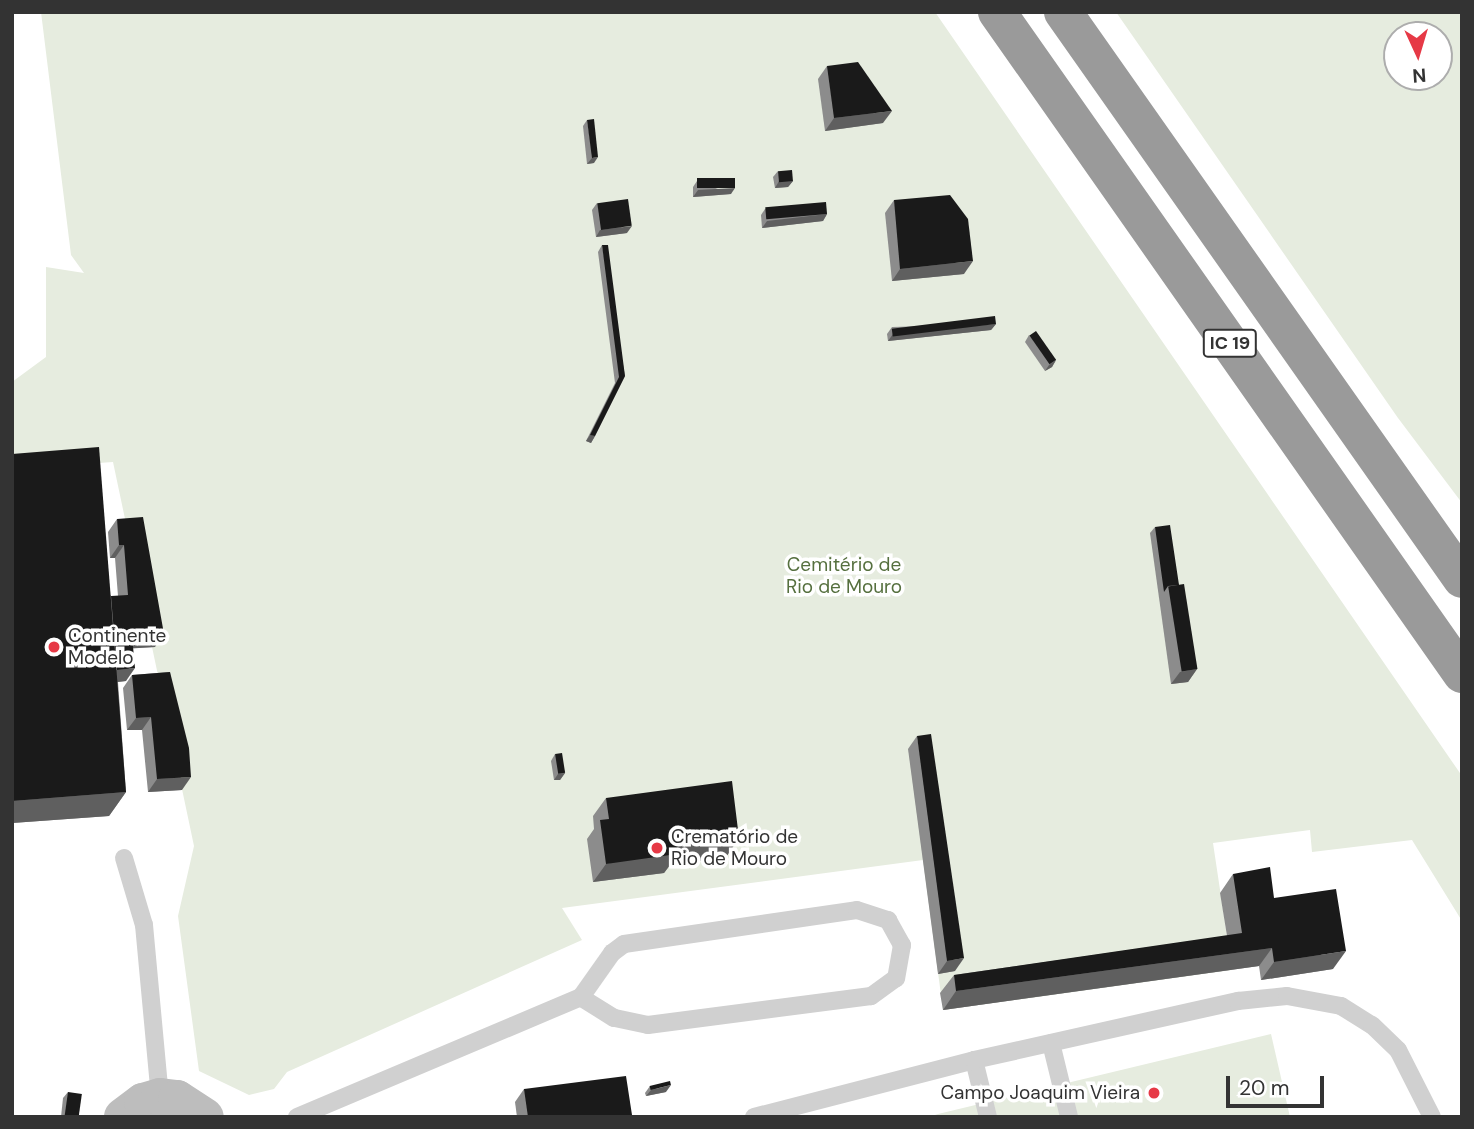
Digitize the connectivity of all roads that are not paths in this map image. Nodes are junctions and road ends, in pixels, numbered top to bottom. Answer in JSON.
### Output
{"nodes":[{"id":1,"x":997,"y":12,"type":"edge"},
{"id":2,"x":1063,"y":12,"type":"edge"},
{"id":3,"x":1462,"y":579,"type":"edge"},
{"id":4,"x":1462,"y":674,"type":"edge"},
{"id":5,"x":124,"y":858,"type":"dead end"},
{"id":6,"x":581,"y":997,"type":"junction"},
{"id":7,"x":1051,"y":1043,"type":"junction"},
{"id":8,"x":974,"y":1060,"type":"junction"},
{"id":9,"x":159,"y":1097,"type":"junction"},
{"id":10,"x":123,"y":1117,"type":"edge"},
{"id":11,"x":205,"y":1117,"type":"edge"},
{"id":12,"x":297,"y":1117,"type":"edge"},
{"id":13,"x":754,"y":1117,"type":"edge"},
{"id":14,"x":988,"y":1117,"type":"edge"},
{"id":15,"x":1069,"y":1117,"type":"edge"},
{"id":16,"x":1432,"y":1117,"type":"edge"}],
"edges":[{"from":1,"to":4,"type":"highway","number":"IC 19"},
{"from":2,"to":3,"type":"highway","number":"IC 19"},
{"from":5,"to":9,"type":"lane"},
{"from":6,"to":6,"type":"lane"},
{"from":6,"to":12,"type":"lane"},
{"from":7,"to":8,"type":"lane"},
{"from":7,"to":15,"type":"lane"},
{"from":7,"to":16,"type":"lane"},
{"from":8,"to":13,"type":"lane"},
{"from":8,"to":14,"type":"lane"},
{"from":9,"to":10,"type":"street"},
{"from":9,"to":11,"type":"street"}]}
